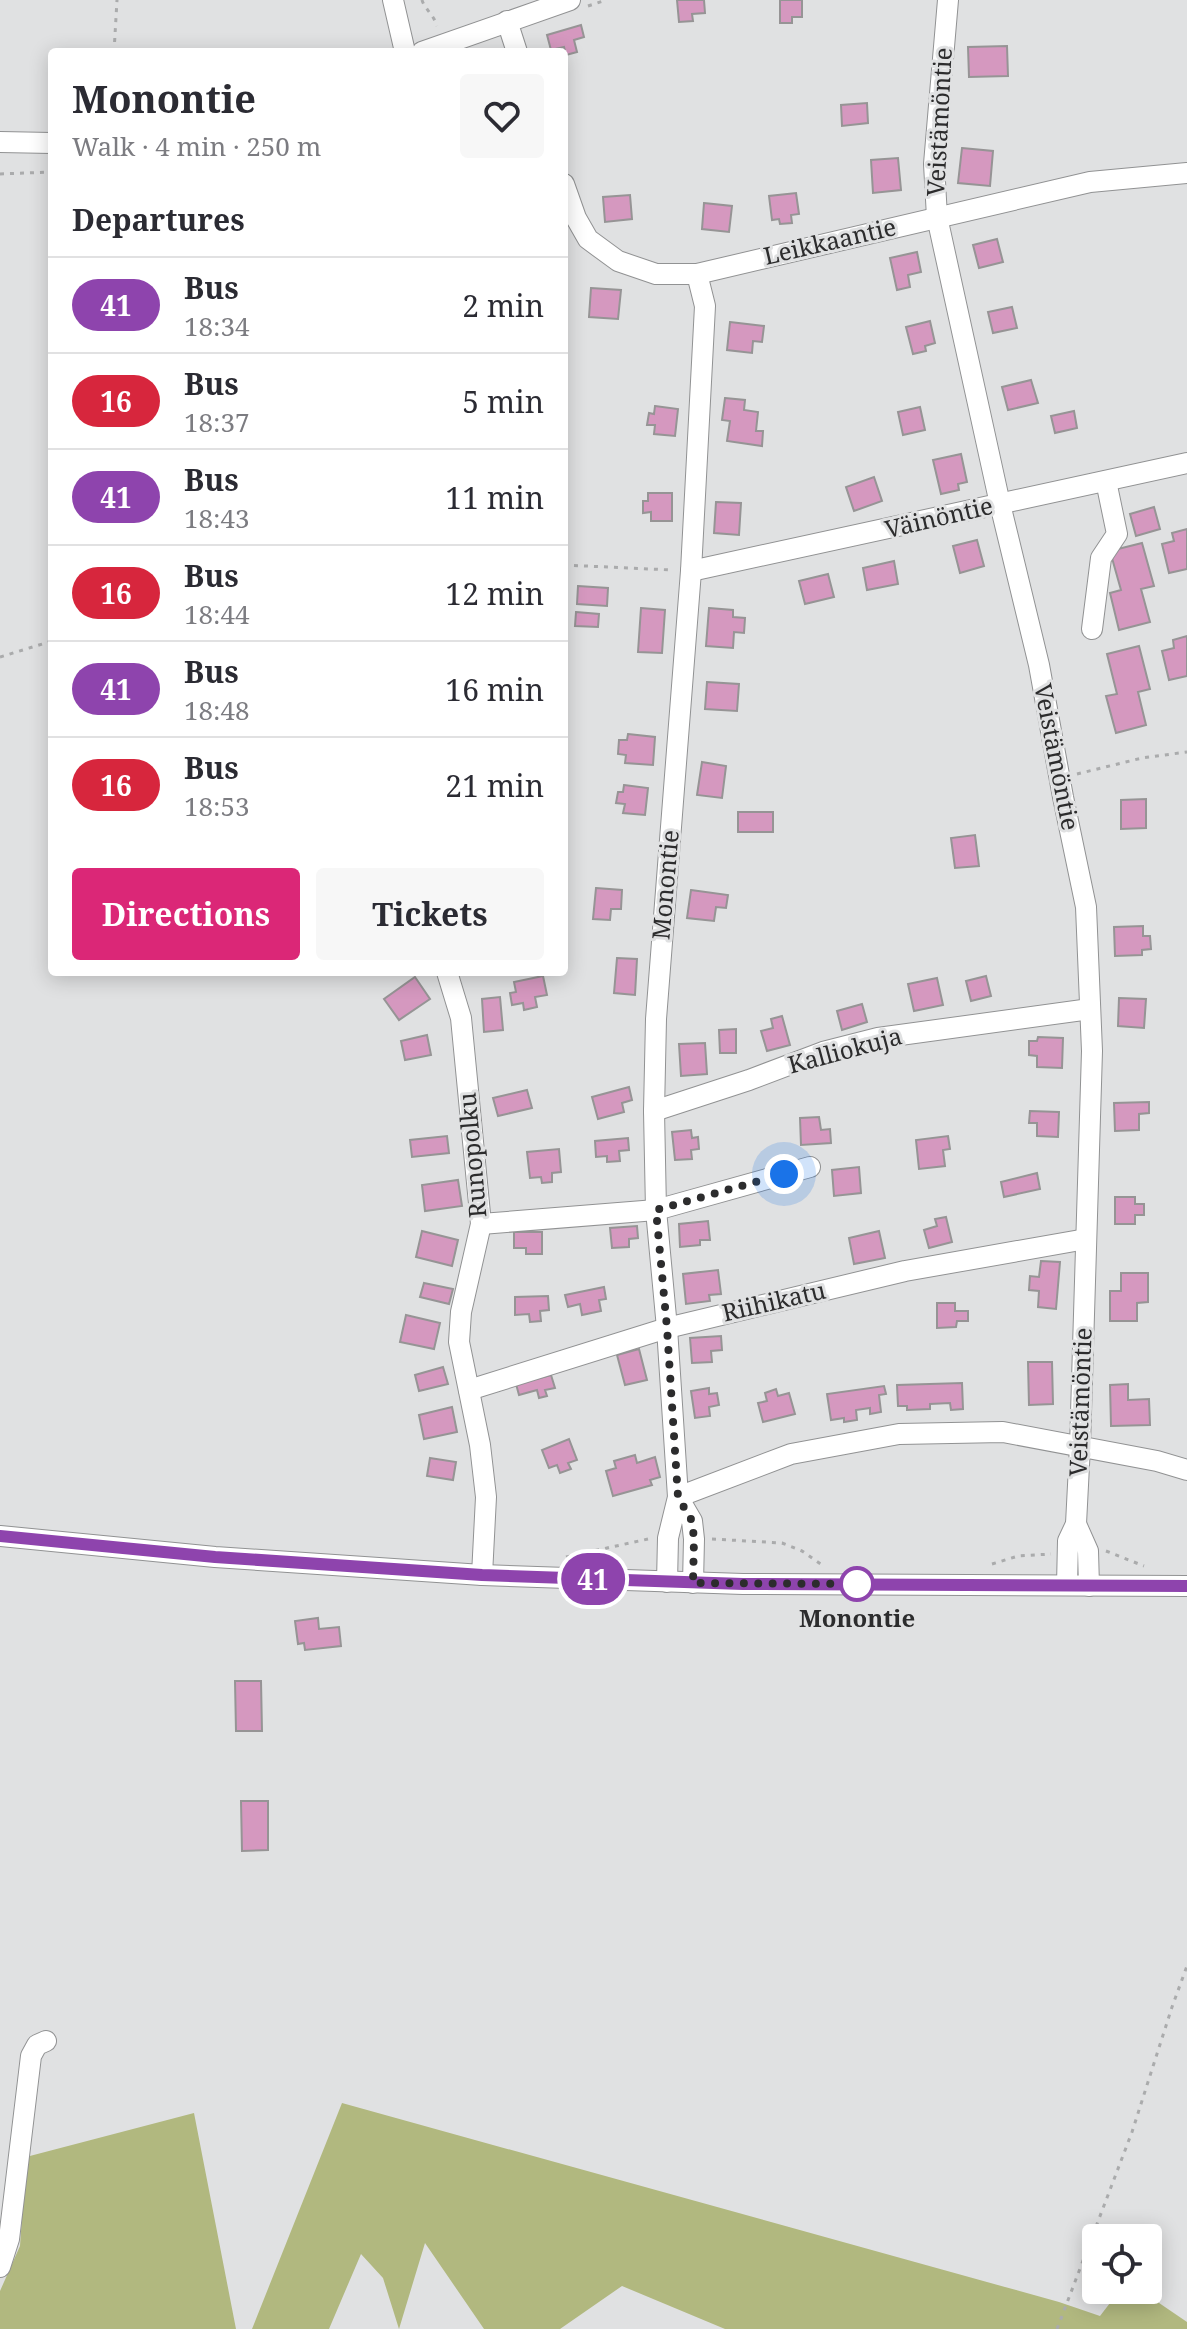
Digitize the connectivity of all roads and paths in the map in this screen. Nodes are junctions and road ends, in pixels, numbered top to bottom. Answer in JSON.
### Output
{"nodes":[{"id":1,"x":117,"y":0,"type":"edge"},
{"id":2,"x":393,"y":0,"type":"edge"},
{"id":3,"x":570,"y":0,"type":"edge"},
{"id":4,"x":948,"y":0,"type":"edge"},
{"id":5,"x":507,"y":21,"type":"junction"},
{"id":6,"x":114,"y":48,"type":"edge"},
{"id":7,"x":404,"y":48,"type":"edge"},
{"id":8,"x":433,"y":48,"type":"edge"},
{"id":9,"x":516,"y":48,"type":"edge"},
{"id":10,"x":0,"y":142,"type":"edge"},
{"id":11,"x":48,"y":143,"type":"edge"},
{"id":12,"x":48,"y":172,"type":"edge"},
{"id":13,"x":1187,"y":173,"type":"edge"},
{"id":14,"x":0,"y":174,"type":"edge"},
{"id":15,"x":937,"y":217,"type":"junction"},
{"id":16,"x":570,"y":222,"type":"edge"},
{"id":17,"x":697,"y":274,"type":"junction"},
{"id":18,"x":1187,"y":463,"type":"edge"},
{"id":19,"x":1106,"y":481,"type":"junction"},
{"id":20,"x":1000,"y":504,"type":"junction"},
{"id":21,"x":568,"y":565,"type":"edge"},
{"id":22,"x":691,"y":571,"type":"junction"},
{"id":23,"x":1092,"y":629,"type":"dead end"},
{"id":24,"x":48,"y":642,"type":"edge"},
{"id":25,"x":0,"y":657,"type":"edge"},
{"id":26,"x":1187,"y":752,"type":"edge"},
{"id":27,"x":1059,"y":778,"type":"junction"},
{"id":28,"x":448,"y":976,"type":"edge"},
{"id":29,"x":1090,"y":1009,"type":"junction"},
{"id":30,"x":654,"y":1111,"type":"junction"},
{"id":31,"x":810,"y":1167,"type":"dead end"},
{"id":32,"x":656,"y":1210,"type":"junction"},
{"id":33,"x":481,"y":1224,"type":"junction"},
{"id":34,"x":1086,"y":1239,"type":"junction"},
{"id":35,"x":667,"y":1328,"type":"junction"},
{"id":36,"x":469,"y":1390,"type":"junction"},
{"id":37,"x":1080,"y":1446,"type":"junction"},
{"id":38,"x":1187,"y":1470,"type":"edge"},
{"id":39,"x":678,"y":1497,"type":"junction"},
{"id":40,"x":1076,"y":1524,"type":"junction"},
{"id":41,"x":0,"y":1536,"type":"edge"},
{"id":42,"x":482,"y":1575,"type":"junction"},
{"id":43,"x":667,"y":1582,"type":"junction"},
{"id":44,"x":693,"y":1583,"type":"junction"},
{"id":45,"x":1067,"y":1585,"type":"junction"},
{"id":46,"x":1089,"y":1586,"type":"junction"},
{"id":47,"x":1187,"y":1586,"type":"edge"},
{"id":48,"x":1187,"y":1966,"type":"edge"},
{"id":49,"x":46,"y":2041,"type":"dead end"},
{"id":50,"x":0,"y":2267,"type":"edge"},
{"id":51,"x":1057,"y":2329,"type":"edge"}],
"edges":[{"from":1,"to":6,"type":"path"},
{"from":2,"to":7,"type":"street"},
{"from":3,"to":5,"type":"street"},
{"from":4,"to":15,"type":"street","name":"Veistämöntie"},
{"from":5,"to":8,"type":"street"},
{"from":5,"to":9,"type":"street"},
{"from":10,"to":11,"type":"street"},
{"from":12,"to":14,"type":"path"},
{"from":13,"to":15,"type":"street","name":"Leikkaantie"},
{"from":15,"to":17,"type":"street","name":"Leikkaantie"},
{"from":15,"to":20,"type":"street","name":"Veistämöntie"},
{"from":16,"to":17,"type":"street","name":"Leikkaantie"},
{"from":17,"to":22,"type":"street","name":"Monontie"},
{"from":18,"to":19,"type":"street","name":"Väinöntie"},
{"from":19,"to":20,"type":"street","name":"Väinöntie"},
{"from":19,"to":23,"type":"street"},
{"from":20,"to":22,"type":"street","name":"Väinöntie"},
{"from":20,"to":27,"type":"street","name":"Veistämöntie"},
{"from":21,"to":22,"type":"path"},
{"from":22,"to":30,"type":"street","name":"Monontie"},
{"from":24,"to":25,"type":"path"},
{"from":26,"to":27,"type":"path"},
{"from":27,"to":29,"type":"street","name":"Veistämöntie"},
{"from":28,"to":33,"type":"street","name":"Runopolku"},
{"from":29,"to":30,"type":"street","name":"Kalliokuja"},
{"from":29,"to":34,"type":"street","name":"Veistämöntie"},
{"from":30,"to":32,"type":"street","name":"Monontie"},
{"from":31,"to":32,"type":"street"},
{"from":32,"to":33,"type":"street"},
{"from":32,"to":35,"type":"street","name":"Monontie"},
{"from":33,"to":36,"type":"street","name":"Runopolku"},
{"from":34,"to":35,"type":"street","name":"Riihikatu"},
{"from":34,"to":37,"type":"street","name":"Veistämöntie"},
{"from":35,"to":36,"type":"street","name":"Riihikatu"},
{"from":35,"to":39,"type":"street","name":"Monontie"},
{"from":36,"to":42,"type":"street","name":"Runopolku"},
{"from":37,"to":38,"type":"street"},
{"from":37,"to":39,"type":"street"},
{"from":37,"to":40,"type":"street","name":"Veistämöntie"},
{"from":39,"to":43,"type":"street","name":"Monontie"},
{"from":39,"to":44,"type":"street","name":"Monontie"},
{"from":40,"to":45,"type":"street","name":"Veistämöntie"},
{"from":40,"to":46,"type":"street","name":"Veistämöntie"},
{"from":41,"to":42,"type":"street"},
{"from":42,"to":43,"type":"street"},
{"from":43,"to":44,"type":"street"},
{"from":44,"to":45,"type":"street"},
{"from":45,"to":46,"type":"street"},
{"from":46,"to":47,"type":"street"},
{"from":48,"to":51,"type":"path"},
{"from":49,"to":50,"type":"street"}]}
